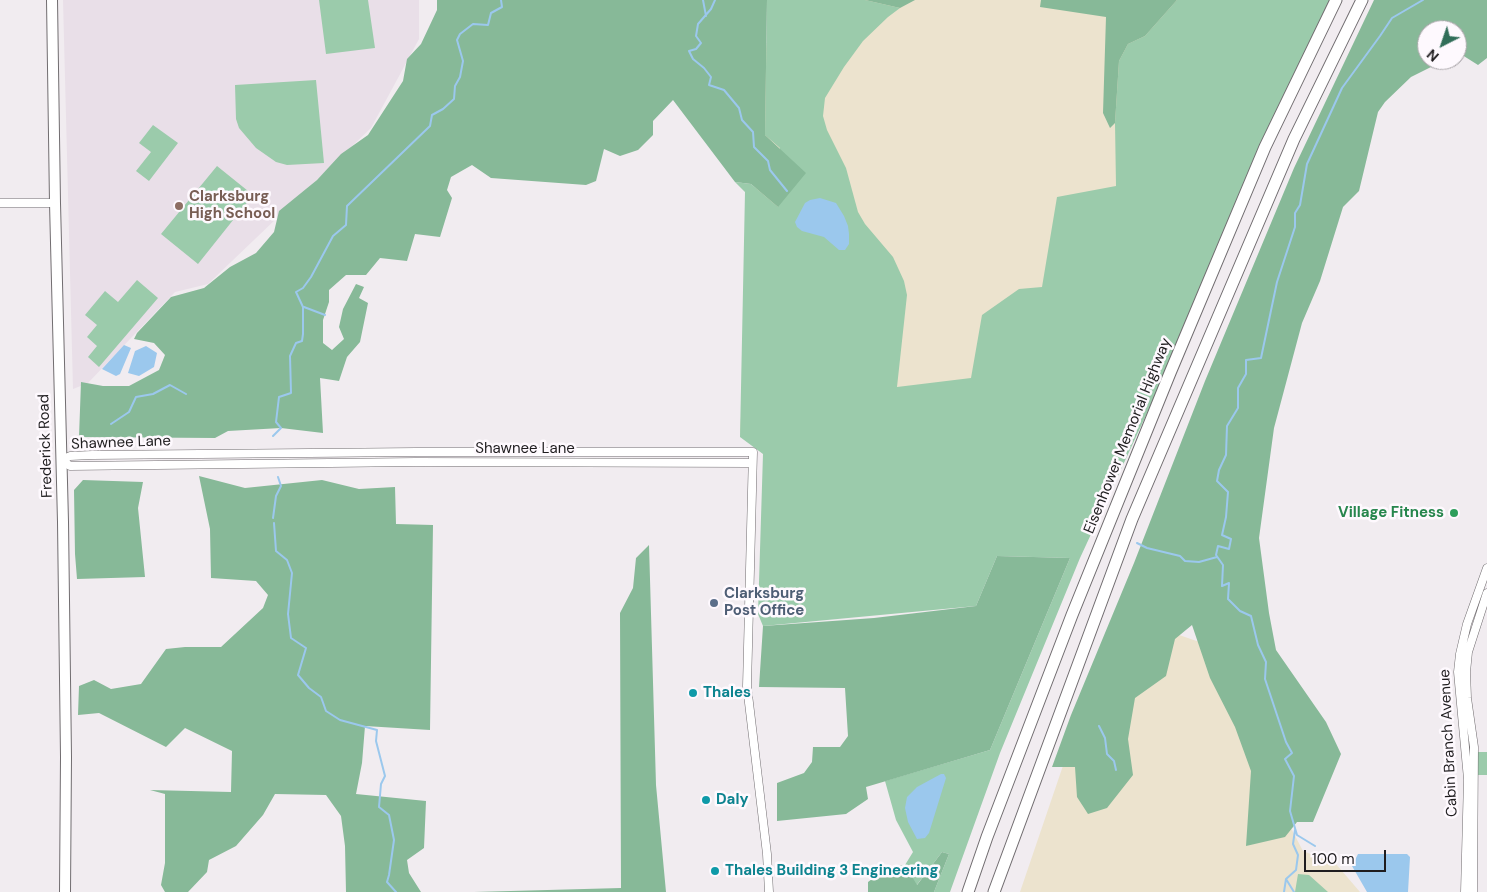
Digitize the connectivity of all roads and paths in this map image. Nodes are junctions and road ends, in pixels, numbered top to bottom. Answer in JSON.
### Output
{"nodes":[{"id":1,"x":52,"y":0,"type":"edge"},
{"id":2,"x":1336,"y":0,"type":"edge"},
{"id":3,"x":1362,"y":0,"type":"edge"},
{"id":4,"x":0,"y":203,"type":"edge"},
{"id":5,"x":54,"y":203,"type":"junction"},
{"id":6,"x":62,"y":460,"type":"junction"},
{"id":7,"x":752,"y":463,"type":"junction"},
{"id":8,"x":1487,"y":568,"type":"edge"},
{"id":9,"x":1487,"y":593,"type":"edge"},
{"id":10,"x":65,"y":892,"type":"edge"},
{"id":11,"x":769,"y":892,"type":"edge"},
{"id":12,"x":968,"y":892,"type":"edge"},
{"id":13,"x":994,"y":892,"type":"edge"},
{"id":14,"x":1465,"y":892,"type":"edge"},
{"id":15,"x":1473,"y":892,"type":"edge"}],
"edges":[{"from":1,"to":5,"type":"main road","name":"Frederick Road"},
{"from":2,"to":12,"type":"highway","name":"Eisenhower Memorial Highway"},
{"from":3,"to":13,"type":"highway"},
{"from":4,"to":5,"type":"street"},
{"from":5,"to":6,"type":"main road","name":"Frederick Road"},
{"from":6,"to":7,"type":"street","name":"Shawnee Lane"},
{"from":6,"to":7,"type":"street","name":"Shawnee Lane"},
{"from":6,"to":10,"type":"main road","name":"Frederick Road"},
{"from":7,"to":11,"type":"street"},
{"from":8,"to":14,"type":"street","name":"Cabin Branch Avenue"},
{"from":9,"to":15,"type":"street","name":"Cabin Branch Avenue"}]}
